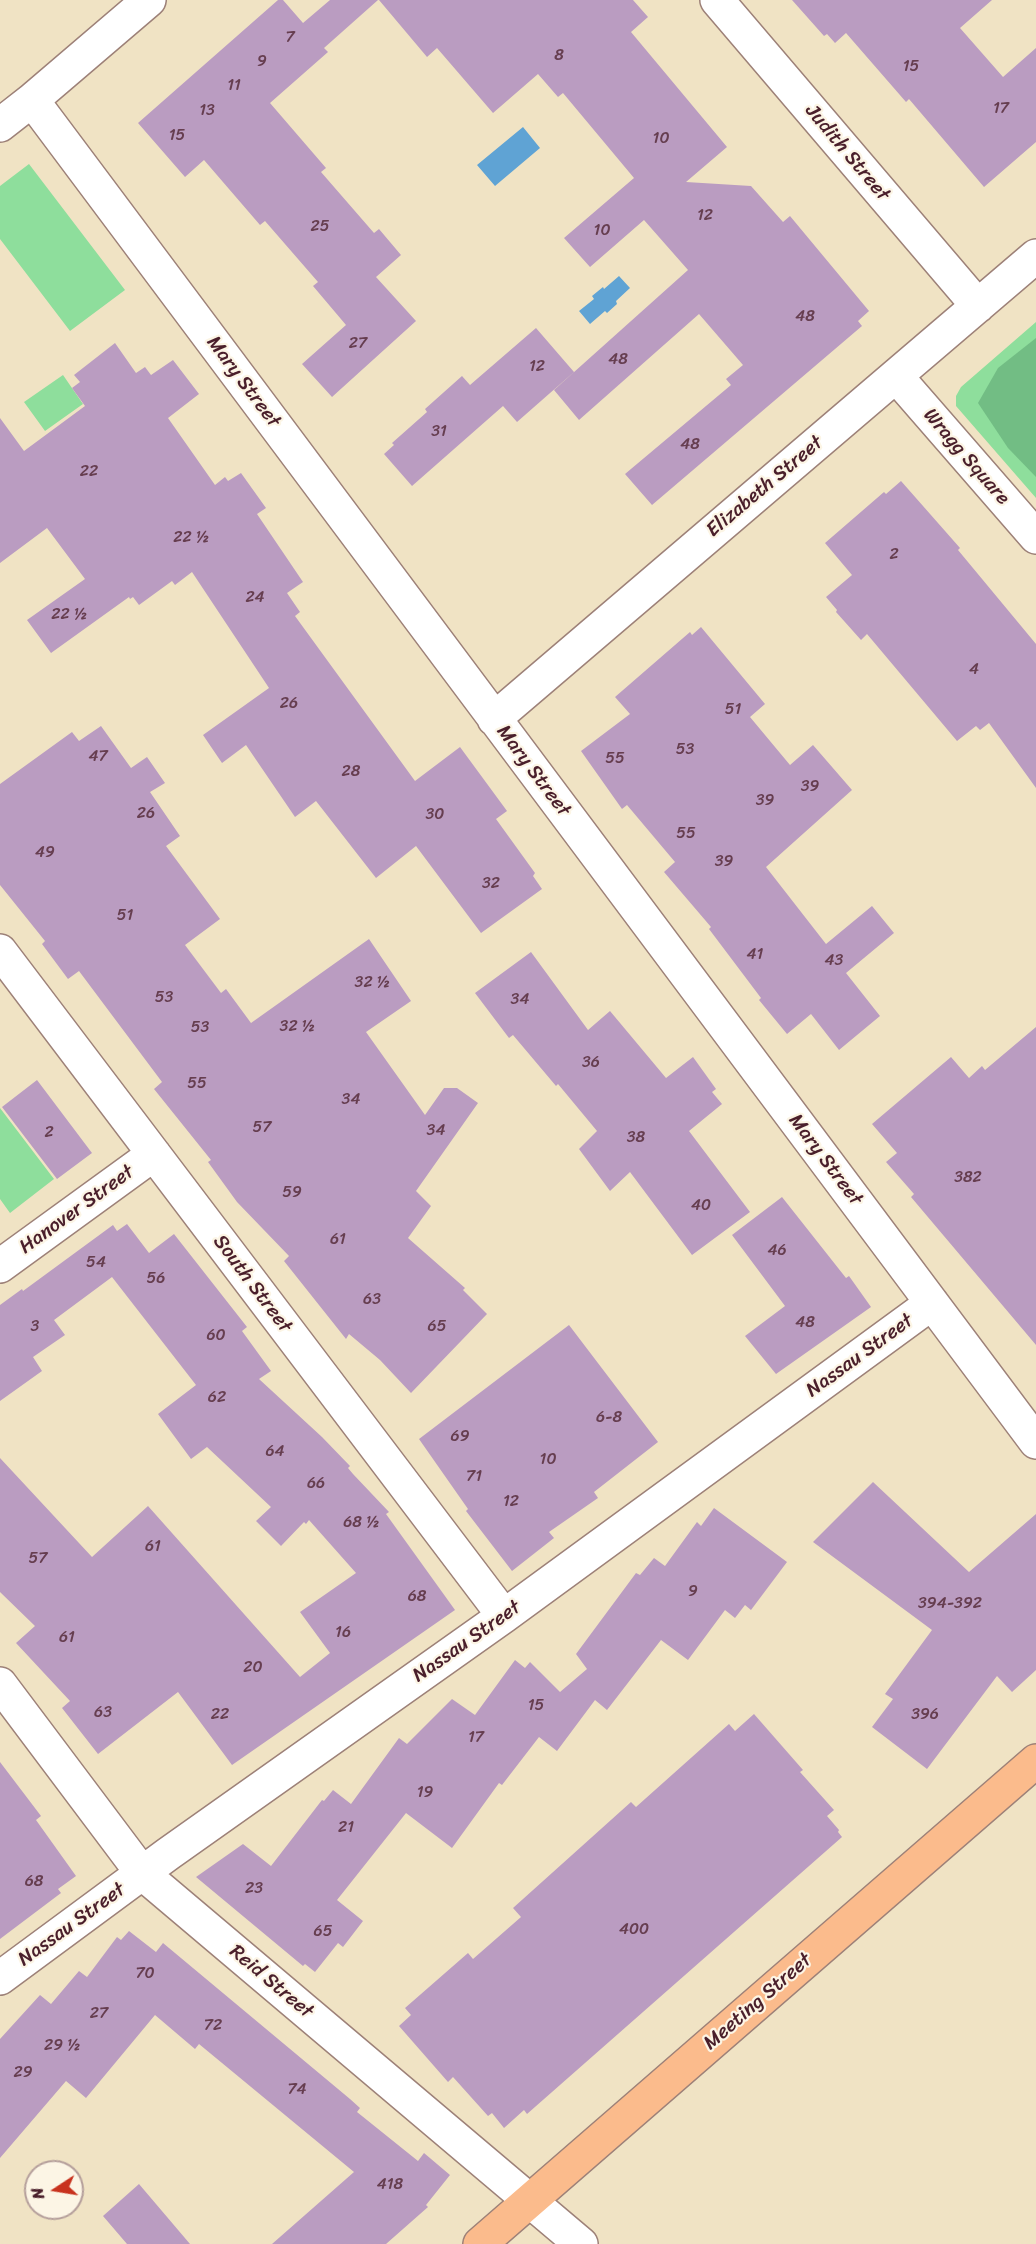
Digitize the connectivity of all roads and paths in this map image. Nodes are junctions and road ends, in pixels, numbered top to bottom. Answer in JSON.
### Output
{"nodes":[{"id":1,"x":149,"y":0,"type":"edge"},
{"id":2,"x":717,"y":0,"type":"edge"},
{"id":3,"x":32,"y":100,"type":"junction"},
{"id":4,"x":0,"y":125,"type":"edge"},
{"id":5,"x":1036,"y":255,"type":"edge"},
{"id":6,"x":978,"y":306,"type":"junction"},
{"id":7,"x":896,"y":376,"type":"junction"},
{"id":8,"x":1036,"y":537,"type":"edge"},
{"id":9,"x":494,"y":719,"type":"junction"},
{"id":10,"x":0,"y":951,"type":"edge"},
{"id":11,"x":154,"y":1154,"type":"junction"},
{"id":12,"x":0,"y":1266,"type":"edge"},
{"id":13,"x":932,"y":1303,"type":"junction"},
{"id":14,"x":1036,"y":1442,"type":"edge"},
{"id":15,"x":504,"y":1616,"type":"junction"},
{"id":16,"x":0,"y":1684,"type":"edge"},
{"id":17,"x":1036,"y":1761,"type":"edge"},
{"id":18,"x":142,"y":1873,"type":"junction"},
{"id":19,"x":0,"y":1978,"type":"edge"},
{"id":20,"x":528,"y":2201,"type":"junction"},
{"id":21,"x":480,"y":2244,"type":"edge"},
{"id":22,"x":581,"y":2244,"type":"edge"}],
"edges":[{"from":1,"to":3,"type":"street"},
{"from":2,"to":6,"type":"street","name":"Judith Street"},
{"from":3,"to":4,"type":"street"},
{"from":3,"to":9,"type":"street","name":"Mary Street"},
{"from":5,"to":6,"type":"street","name":"Elizabeth Street"},
{"from":6,"to":7,"type":"street","name":"Elizabeth Street"},
{"from":7,"to":8,"type":"street","name":"Wragg Square"},
{"from":7,"to":9,"type":"street","name":"Elizabeth Street"},
{"from":9,"to":13,"type":"street","name":"Mary Street"},
{"from":10,"to":11,"type":"street","name":"South Street"},
{"from":11,"to":12,"type":"street","name":"Hanover Street"},
{"from":11,"to":15,"type":"street","name":"South Street"},
{"from":13,"to":14,"type":"street","name":"Mary Street"},
{"from":13,"to":15,"type":"street","name":"Nassau Street"},
{"from":15,"to":18,"type":"street","name":"Nassau Street"},
{"from":16,"to":18,"type":"street","name":"Reid Street"},
{"from":17,"to":20,"type":"main road","name":"Meeting Street"},
{"from":18,"to":19,"type":"street","name":"Nassau Street"},
{"from":18,"to":20,"type":"street","name":"Reid Street"},
{"from":20,"to":21,"type":"main road","name":"Meeting Street"},
{"from":20,"to":22,"type":"street","name":"Reid Street"}]}
